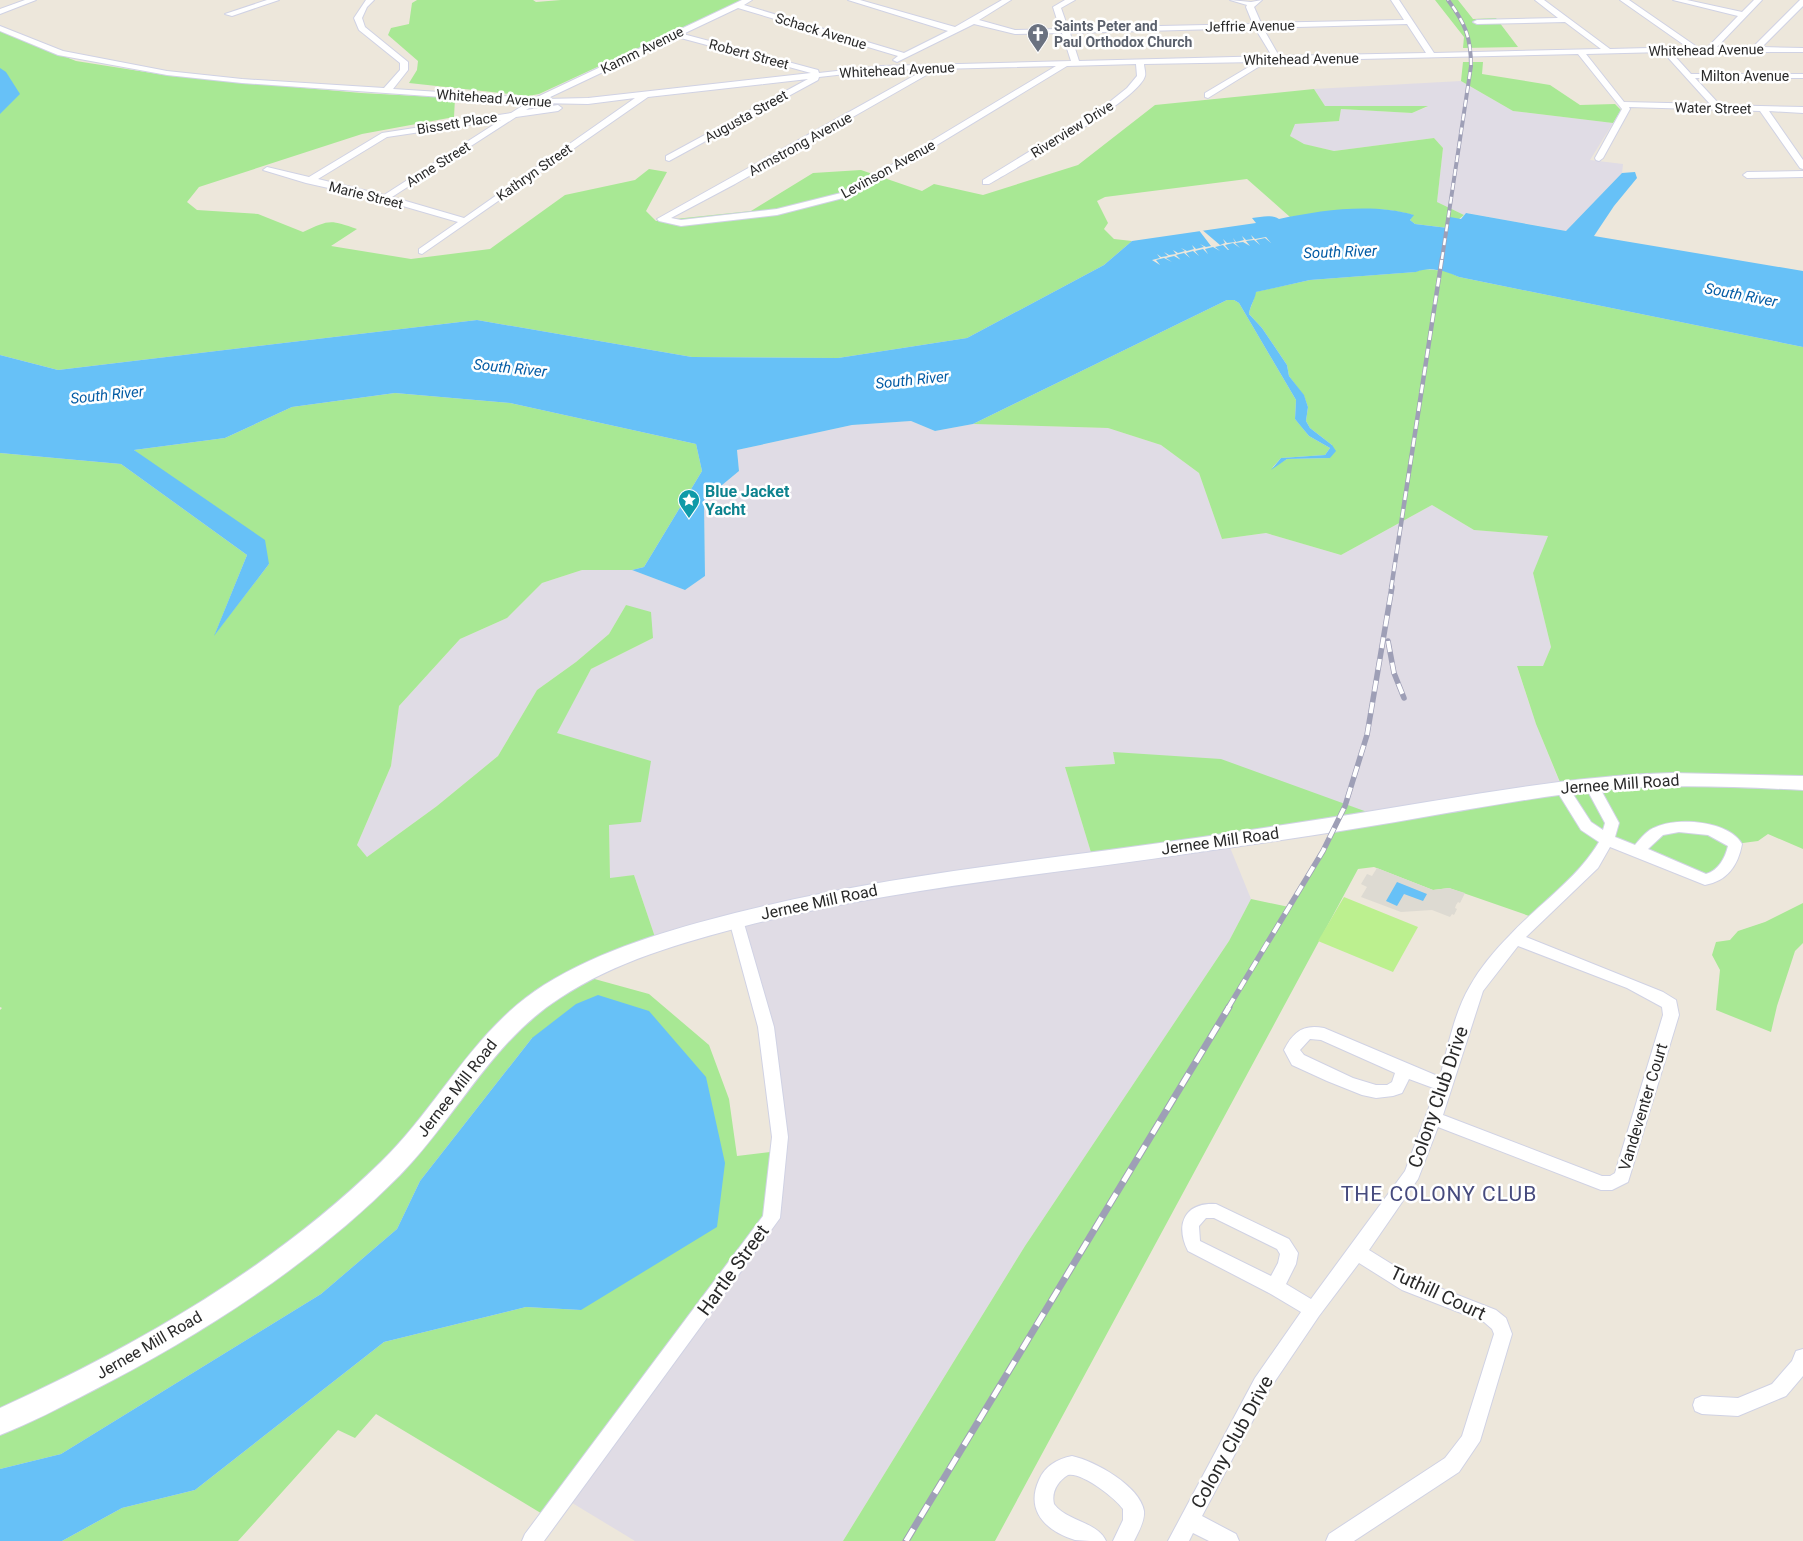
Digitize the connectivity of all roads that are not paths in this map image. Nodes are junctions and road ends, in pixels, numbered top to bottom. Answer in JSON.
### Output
{"nodes":[{"id":1,"x":32,"y":0,"type":"edge"},
{"id":2,"x":275,"y":0,"type":"edge"},
{"id":3,"x":370,"y":0,"type":"edge"},
{"id":4,"x":748,"y":0,"type":"edge"},
{"id":5,"x":852,"y":0,"type":"edge"},
{"id":6,"x":992,"y":0,"type":"edge"},
{"id":7,"x":1071,"y":0,"type":"edge"},
{"id":8,"x":1234,"y":0,"type":"edge"},
{"id":9,"x":1395,"y":0,"type":"edge"},
{"id":10,"x":1539,"y":0,"type":"edge"},
{"id":11,"x":1624,"y":0,"type":"edge"},
{"id":12,"x":1677,"y":0,"type":"edge"},
{"id":13,"x":1758,"y":0,"type":"edge"},
{"id":14,"x":1005,"y":1,"type":"edge"},
{"id":15,"x":1254,"y":2,"type":"edge"},
{"id":16,"x":1803,"y":2,"type":"edge"},
{"id":17,"x":737,"y":5,"type":"junction"},
{"id":18,"x":0,"y":12,"type":"edge"},
{"id":19,"x":1792,"y":13,"type":"junction"},
{"id":20,"x":1803,"y":13,"type":"edge"},
{"id":21,"x":229,"y":14,"type":"dead end"},
{"id":22,"x":1743,"y":15,"type":"junction"},
{"id":23,"x":1566,"y":20,"type":"junction"},
{"id":24,"x":973,"y":21,"type":"junction"},
{"id":25,"x":1410,"y":22,"type":"junction"},
{"id":26,"x":1477,"y":22,"type":"dead end"},
{"id":27,"x":1258,"y":26,"type":"junction"},
{"id":28,"x":0,"y":28,"type":"edge"},
{"id":29,"x":955,"y":30,"type":"junction"},
{"id":30,"x":1065,"y":31,"type":"junction"},
{"id":31,"x":675,"y":34,"type":"junction"},
{"id":32,"x":1710,"y":49,"type":"junction"},
{"id":33,"x":1756,"y":49,"type":"junction"},
{"id":34,"x":1665,"y":50,"type":"junction"},
{"id":35,"x":1695,"y":50,"type":"junction"},
{"id":36,"x":1803,"y":50,"type":"edge"},
{"id":37,"x":1580,"y":52,"type":"junction"},
{"id":38,"x":1610,"y":52,"type":"junction"},
{"id":39,"x":905,"y":56,"type":"junction"},
{"id":40,"x":1432,"y":56,"type":"junction"},
{"id":41,"x":1277,"y":59,"type":"junction"},
{"id":42,"x":1265,"y":60,"type":"junction"},
{"id":43,"x":1140,"y":62,"type":"junction"},
{"id":44,"x":1065,"y":64,"type":"junction"},
{"id":45,"x":1076,"y":64,"type":"junction"},
{"id":46,"x":937,"y":67,"type":"junction"},
{"id":47,"x":881,"y":68,"type":"junction"},
{"id":48,"x":823,"y":74,"type":"junction"},
{"id":49,"x":1687,"y":76,"type":"junction"},
{"id":50,"x":1803,"y":76,"type":"edge"},
{"id":51,"x":386,"y":90,"type":"junction"},
{"id":52,"x":647,"y":94,"type":"junction"},
{"id":53,"x":1208,"y":95,"type":"dead end"},
{"id":54,"x":535,"y":101,"type":"junction"},
{"id":55,"x":588,"y":102,"type":"junction"},
{"id":56,"x":1623,"y":104,"type":"junction"},
{"id":57,"x":1717,"y":108,"type":"junction"},
{"id":58,"x":1763,"y":109,"type":"junction"},
{"id":59,"x":1803,"y":110,"type":"edge"},
{"id":60,"x":517,"y":114,"type":"junction"},
{"id":61,"x":669,"y":158,"type":"dead end"},
{"id":62,"x":1599,"y":158,"type":"dead end"},
{"id":63,"x":1803,"y":166,"type":"edge"},
{"id":64,"x":267,"y":170,"type":"dead end"},
{"id":65,"x":1803,"y":174,"type":"edge"},
{"id":66,"x":1748,"y":175,"type":"dead end"},
{"id":67,"x":309,"y":181,"type":"junction"},
{"id":68,"x":986,"y":182,"type":"dead end"},
{"id":69,"x":385,"y":198,"type":"junction"},
{"id":70,"x":662,"y":219,"type":"joint"},
{"id":71,"x":465,"y":221,"type":"junction"},
{"id":72,"x":422,"y":251,"type":"dead end"},
{"id":73,"x":1803,"y":783,"type":"edge"},
{"id":74,"x":1590,"y":784,"type":"junction"},
{"id":75,"x":1562,"y":788,"type":"junction"},
{"id":76,"x":1607,"y":840,"type":"junction"},
{"id":77,"x":1638,"y":851,"type":"junction"},
{"id":78,"x":736,"y":920,"type":"junction"},
{"id":79,"x":1515,"y":939,"type":"junction"},
{"id":80,"x":1404,"y":1070,"type":"junction"},
{"id":81,"x":1445,"y":1086,"type":"junction"},
{"id":82,"x":1433,"y":1118,"type":"junction"},
{"id":83,"x":1357,"y":1252,"type":"junction"},
{"id":84,"x":1275,"y":1287,"type":"junction"},
{"id":85,"x":1314,"y":1310,"type":"junction"},
{"id":86,"x":1803,"y":1357,"type":"edge"},
{"id":87,"x":1702,"y":1405,"type":"dead end"},
{"id":88,"x":0,"y":1422,"type":"edge"},
{"id":89,"x":1189,"y":1520,"type":"junction"},
{"id":90,"x":532,"y":1541,"type":"edge"},
{"id":91,"x":1096,"y":1541,"type":"edge"},
{"id":92,"x":1123,"y":1541,"type":"edge"},
{"id":93,"x":1178,"y":1541,"type":"edge"},
{"id":94,"x":1229,"y":1541,"type":"edge"},
{"id":95,"x":1336,"y":1541,"type":"edge"}],
"edges":[{"from":1,"to":18,"type":"street"},
{"from":2,"to":21,"type":"street"},
{"from":3,"to":51,"type":"street"},
{"from":4,"to":17,"type":"street","name":"Kamm Avenue"},
{"from":5,"to":29,"type":"street"},
{"from":6,"to":14,"type":"street"},
{"from":7,"to":30,"type":"street"},
{"from":8,"to":15,"type":"street"},
{"from":9,"to":25,"type":"street"},
{"from":10,"to":23,"type":"street"},
{"from":11,"to":35,"type":"street"},
{"from":12,"to":22,"type":"street"},
{"from":13,"to":22,"type":"street"},
{"from":14,"to":24,"type":"street"},
{"from":15,"to":27,"type":"street"},
{"from":16,"to":19,"type":"street"},
{"from":17,"to":31,"type":"street","name":"Kamm Avenue"},
{"from":17,"to":39,"type":"street","name":"Schack Avenue"},
{"from":19,"to":20,"type":"street"},
{"from":19,"to":33,"type":"street"},
{"from":22,"to":32,"type":"street"},
{"from":23,"to":26,"type":"street"},
{"from":23,"to":38,"type":"street"},
{"from":24,"to":29,"type":"street"},
{"from":24,"to":30,"type":"street","name":"Jeffrie Avenue"},
{"from":25,"to":27,"type":"street","name":"Jeffrie Avenue"},
{"from":25,"to":40,"type":"street"},
{"from":27,"to":30,"type":"street","name":"Jeffrie Avenue"},
{"from":27,"to":41,"type":"street"},
{"from":28,"to":51,"type":"street","name":"Whitehead Avenue"},
{"from":29,"to":39,"type":"street"},
{"from":30,"to":45,"type":"street"},
{"from":31,"to":48,"type":"street","name":"Robert Street"},
{"from":31,"to":54,"type":"street","name":"Kamm Avenue"},
{"from":32,"to":33,"type":"street","name":"Whitehead Avenue"},
{"from":32,"to":35,"type":"street","name":"Whitehead Avenue"},
{"from":33,"to":36,"type":"street","name":"Whitehead Avenue"},
{"from":34,"to":35,"type":"street","name":"Whitehead Avenue"},
{"from":34,"to":38,"type":"street","name":"Whitehead Avenue"},
{"from":34,"to":49,"type":"street"},
{"from":37,"to":38,"type":"street","name":"Whitehead Avenue"},
{"from":37,"to":40,"type":"street","name":"Whitehead Avenue"},
{"from":37,"to":56,"type":"street"},
{"from":39,"to":47,"type":"street"},
{"from":40,"to":41,"type":"street","name":"Whitehead Avenue"},
{"from":41,"to":42,"type":"street","name":"Whitehead Avenue"},
{"from":42,"to":43,"type":"street","name":"Whitehead Avenue"},
{"from":42,"to":53,"type":"street"},
{"from":43,"to":45,"type":"street","name":"Whitehead Avenue"},
{"from":43,"to":68,"type":"street","name":"Riverview Drive"},
{"from":44,"to":45,"type":"street","name":"Whitehead Avenue"},
{"from":44,"to":46,"type":"street","name":"Whitehead Avenue"},
{"from":44,"to":70,"type":"street","name":"Levinson Avenue"},
{"from":46,"to":47,"type":"street","name":"Whitehead Avenue"},
{"from":46,"to":70,"type":"street","name":"Armstrong Avenue"},
{"from":47,"to":48,"type":"street","name":"Whitehead Avenue"},
{"from":48,"to":52,"type":"street","name":"Whitehead Avenue"},
{"from":48,"to":61,"type":"street","name":"Augusta Street"},
{"from":49,"to":50,"type":"street","name":"Milton Avenue"},
{"from":49,"to":57,"type":"street"},
{"from":51,"to":54,"type":"street","name":"Whitehead Avenue"},
{"from":52,"to":55,"type":"street","name":"Whitehead Avenue"},
{"from":52,"to":71,"type":"street","name":"Kathryn Street"},
{"from":54,"to":55,"type":"street","name":"Whitehead Avenue"},
{"from":54,"to":60,"type":"street","name":"Kamm Avenue"},
{"from":55,"to":60,"type":"street","name":"Bissett Place"},
{"from":56,"to":57,"type":"street","name":"Water Street"},
{"from":56,"to":62,"type":"street"},
{"from":57,"to":58,"type":"street","name":"Water Street"},
{"from":58,"to":59,"type":"street","name":"Water Street"},
{"from":58,"to":63,"type":"street"},
{"from":60,"to":67,"type":"street","name":"Bissett Place"},
{"from":60,"to":69,"type":"street","name":"Anne Street"},
{"from":64,"to":67,"type":"street","name":"Marie Street"},
{"from":65,"to":66,"type":"street"},
{"from":67,"to":69,"type":"street","name":"Marie Street"},
{"from":69,"to":71,"type":"street","name":"Marie Street"},
{"from":71,"to":72,"type":"street","name":"Kathryn Street"},
{"from":73,"to":74,"type":"street","name":"Jernee Mill Road"},
{"from":74,"to":75,"type":"street","name":"Jernee Mill Road"},
{"from":74,"to":76,"type":"street","name":"Colony Club Drive"},
{"from":75,"to":76,"type":"street"},
{"from":75,"to":78,"type":"street","name":"Jernee Mill Road"},
{"from":76,"to":77,"type":"street"},
{"from":76,"to":79,"type":"street","name":"Colony Club Drive"},
{"from":77,"to":77,"type":"street"},
{"from":78,"to":88,"type":"street","name":"Jernee Mill Road"},
{"from":78,"to":90,"type":"street","name":"Hartle Street"},
{"from":79,"to":81,"type":"street","name":"Colony Club Drive"},
{"from":79,"to":82,"type":"street","name":"Vandeventer Court"},
{"from":80,"to":80,"type":"street"},
{"from":80,"to":81,"type":"street"},
{"from":81,"to":82,"type":"street","name":"Colony Club Drive"},
{"from":82,"to":83,"type":"street","name":"Colony Club Drive"},
{"from":83,"to":85,"type":"street","name":"Colony Club Drive"},
{"from":83,"to":95,"type":"street","name":"Tuthill Court"},
{"from":84,"to":84,"type":"street"},
{"from":84,"to":85,"type":"street"},
{"from":85,"to":89,"type":"street","name":"Colony Club Drive"},
{"from":86,"to":87,"type":"street"},
{"from":89,"to":93,"type":"street","name":"Colony Club Drive"},
{"from":89,"to":94,"type":"street","name":"Colony Club Drive"},
{"from":91,"to":92,"type":"street"}]}
